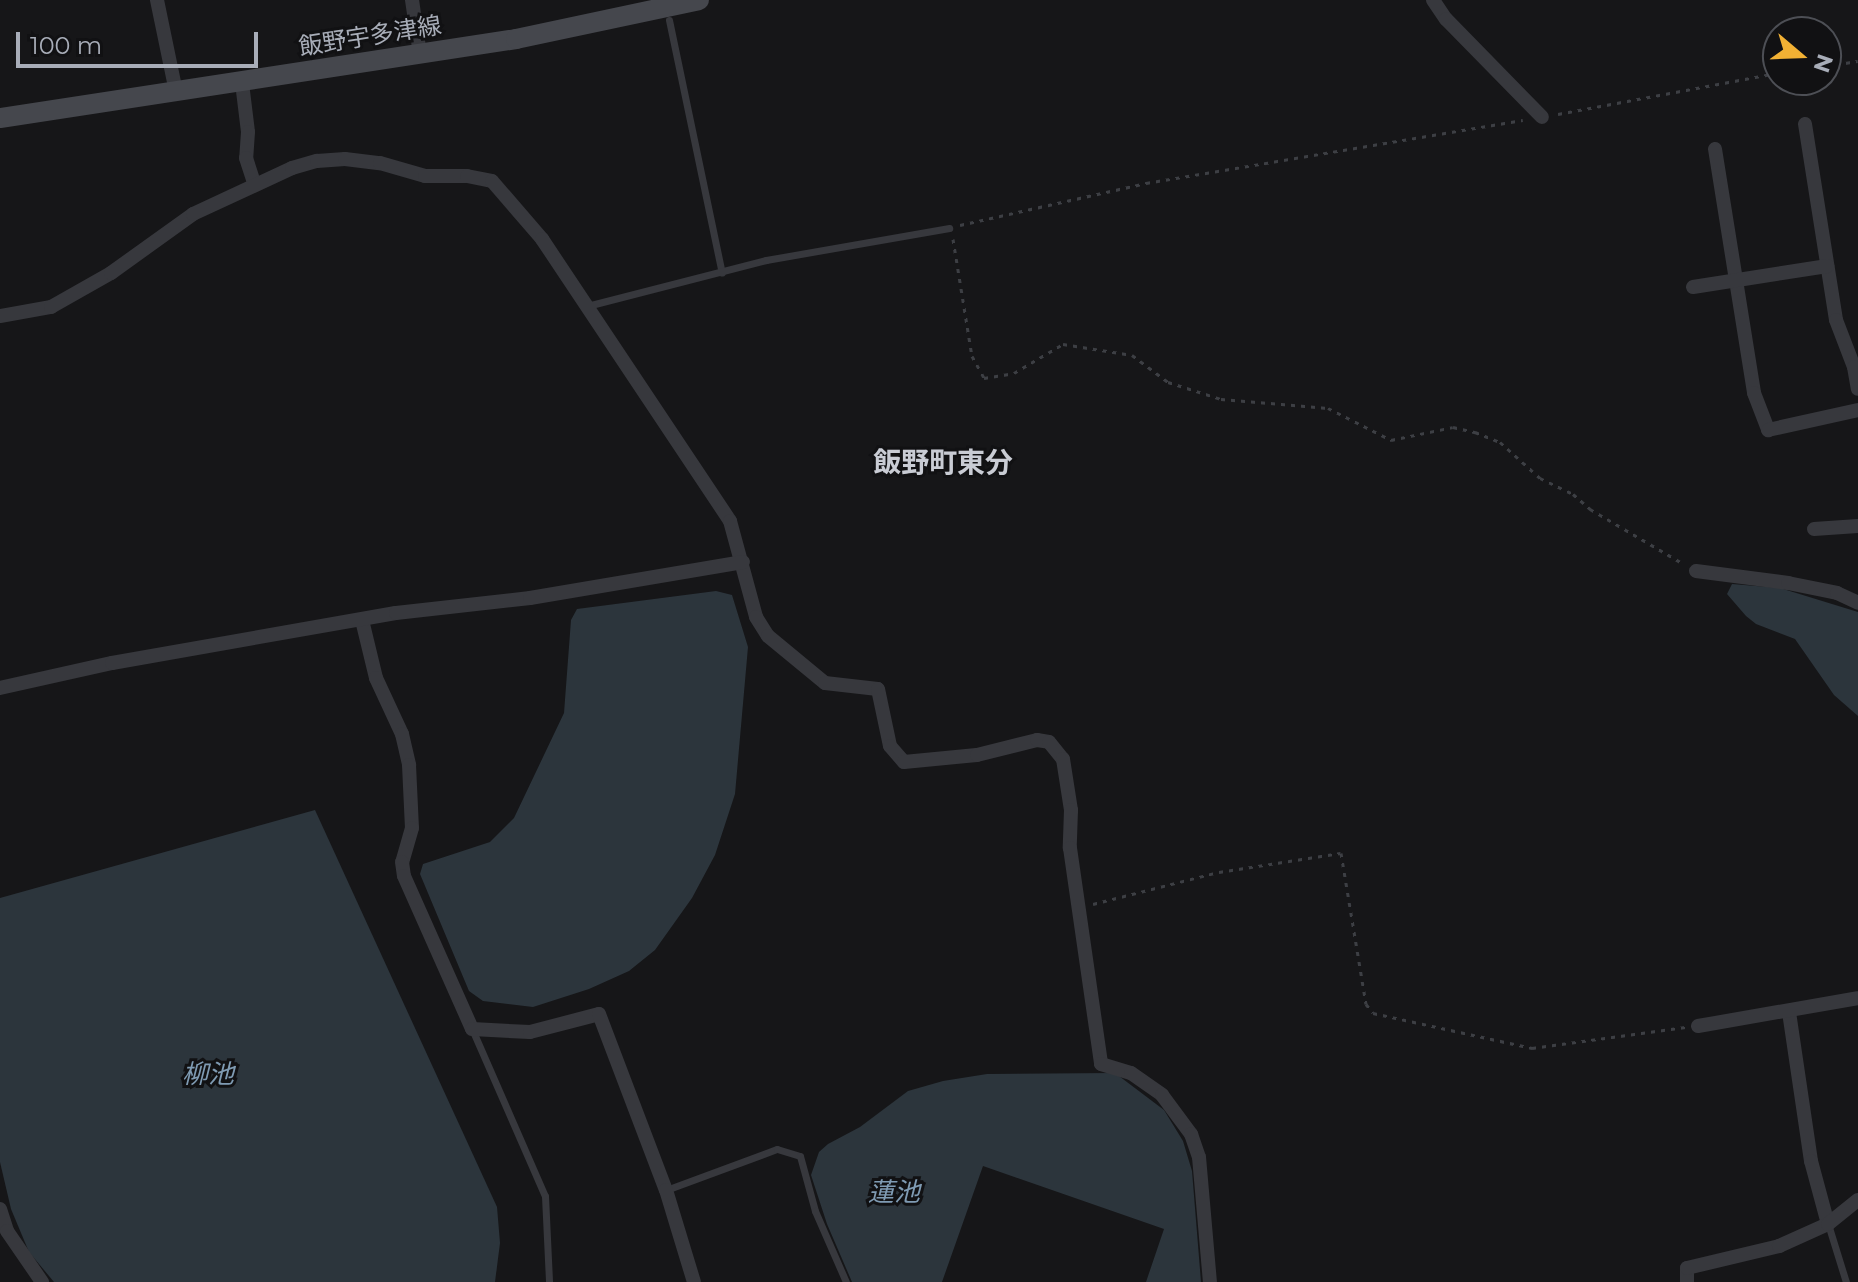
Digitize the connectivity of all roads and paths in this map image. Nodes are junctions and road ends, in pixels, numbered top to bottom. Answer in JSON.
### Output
{"nodes":[{"id":1,"x":157,"y":0,"type":"edge"},
{"id":2,"x":412,"y":0,"type":"edge"},
{"id":3,"x":699,"y":0,"type":"edge"},
{"id":4,"x":1433,"y":0,"type":"edge"},
{"id":5,"x":668,"y":9,"type":"edge"},
{"id":6,"x":420,"y":54,"type":"junction"},
{"id":7,"x":1762,"y":76,"type":"edge"},
{"id":8,"x":242,"y":83,"type":"junction"},
{"id":9,"x":176,"y":92,"type":"junction"},
{"id":10,"x":1542,"y":117,"type":"junction"},
{"id":11,"x":0,"y":118,"type":"edge"},
{"id":12,"x":1805,"y":124,"type":"dead end"},
{"id":13,"x":1715,"y":149,"type":"dead end"},
{"id":14,"x":255,"y":185,"type":"junction"},
{"id":15,"x":949,"y":228,"type":"junction"},
{"id":16,"x":1827,"y":266,"type":"junction"},
{"id":17,"x":722,"y":273,"type":"junction"},
{"id":18,"x":1736,"y":280,"type":"junction"},
{"id":19,"x":1693,"y":287,"type":"dead end"},
{"id":20,"x":587,"y":306,"type":"junction"},
{"id":21,"x":0,"y":316,"type":"edge"},
{"id":22,"x":1858,"y":389,"type":"edge"},
{"id":23,"x":1858,"y":410,"type":"edge"},
{"id":24,"x":1858,"y":526,"type":"edge"},
{"id":25,"x":1814,"y":529,"type":"dead end"},
{"id":26,"x":743,"y":562,"type":"junction"},
{"id":27,"x":1696,"y":571,"type":"joint"},
{"id":28,"x":1858,"y":603,"type":"edge"},
{"id":29,"x":362,"y":620,"type":"junction"},
{"id":30,"x":0,"y":688,"type":"edge"},
{"id":31,"x":1078,"y":907,"type":"junction"},
{"id":32,"x":1858,"y":998,"type":"edge"},
{"id":33,"x":1789,"y":1012,"type":"junction"},
{"id":34,"x":1698,"y":1026,"type":"joint"},
{"id":35,"x":472,"y":1029,"type":"junction"},
{"id":36,"x":666,"y":1190,"type":"junction"},
{"id":37,"x":1858,"y":1200,"type":"edge"},
{"id":38,"x":0,"y":1209,"type":"edge"},
{"id":39,"x":1828,"y":1224,"type":"junction"},
{"id":40,"x":42,"y":1282,"type":"edge"},
{"id":41,"x":549,"y":1282,"type":"edge"},
{"id":42,"x":694,"y":1282,"type":"edge"},
{"id":43,"x":846,"y":1282,"type":"edge"},
{"id":44,"x":1210,"y":1282,"type":"edge"},
{"id":45,"x":1687,"y":1282,"type":"edge"},
{"id":46,"x":1846,"y":1282,"type":"edge"}],
"edges":[{"from":1,"to":9,"type":"street"},
{"from":2,"to":6,"type":"street"},
{"from":3,"to":5,"type":"main road","name":"飯野宇多津線"},
{"from":4,"to":10,"type":"street"},
{"from":5,"to":6,"type":"main road","name":"飯野宇多津線"},
{"from":5,"to":17,"type":"lane"},
{"from":6,"to":8,"type":"main road","name":"飯野宇多津線"},
{"from":7,"to":10,"type":"path"},
{"from":8,"to":9,"type":"main road","name":"飯野宇多津線"},
{"from":8,"to":14,"type":"street"},
{"from":9,"to":11,"type":"main road","name":"飯野宇多津線"},
{"from":10,"to":15,"type":"path"},
{"from":12,"to":16,"type":"street"},
{"from":13,"to":18,"type":"street"},
{"from":14,"to":20,"type":"street"},
{"from":14,"to":21,"type":"street"},
{"from":15,"to":17,"type":"lane"},
{"from":15,"to":27,"type":"path"},
{"from":16,"to":18,"type":"street"},
{"from":16,"to":22,"type":"street"},
{"from":17,"to":20,"type":"lane"},
{"from":18,"to":19,"type":"street"},
{"from":18,"to":23,"type":"street"},
{"from":20,"to":26,"type":"street"},
{"from":24,"to":25,"type":"street"},
{"from":26,"to":29,"type":"street"},
{"from":26,"to":31,"type":"street"},
{"from":27,"to":28,"type":"street"},
{"from":29,"to":30,"type":"street"},
{"from":29,"to":35,"type":"street"},
{"from":31,"to":34,"type":"path"},
{"from":31,"to":44,"type":"street"},
{"from":32,"to":33,"type":"street"},
{"from":33,"to":34,"type":"street"},
{"from":33,"to":39,"type":"street"},
{"from":35,"to":36,"type":"street"},
{"from":35,"to":41,"type":"lane"},
{"from":36,"to":42,"type":"street"},
{"from":36,"to":43,"type":"lane"},
{"from":37,"to":39,"type":"street"},
{"from":38,"to":40,"type":"street"},
{"from":39,"to":45,"type":"street"},
{"from":39,"to":46,"type":"lane"}]}
